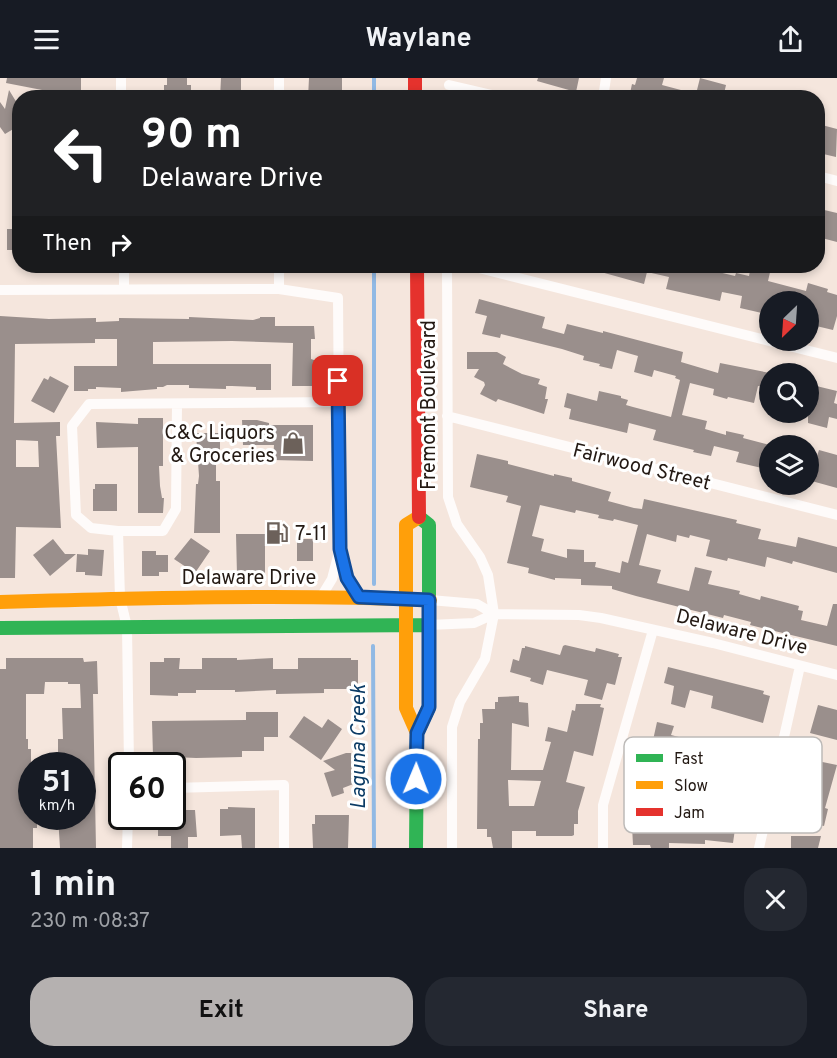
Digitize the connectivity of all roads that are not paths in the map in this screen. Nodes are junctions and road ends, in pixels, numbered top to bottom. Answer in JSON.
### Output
{"nodes":[{"id":1,"x":449,"y":82,"type":"edge"},
{"id":2,"x":477,"y":90,"type":"edge"},
{"id":3,"x":124,"y":273,"type":"edge"},
{"id":4,"x":279,"y":273,"type":"edge"},
{"id":5,"x":417,"y":273,"type":"edge"},
{"id":6,"x":447,"y":273,"type":"edge"},
{"id":7,"x":499,"y":273,"type":"edge"},
{"id":8,"x":124,"y":289,"type":"junction"},
{"id":9,"x":279,"y":289,"type":"junction"},
{"id":10,"x":0,"y":290,"type":"edge"},
{"id":11,"x":837,"y":358,"type":"edge"},
{"id":12,"x":338,"y":402,"type":"junction"},
{"id":13,"x":177,"y":404,"type":"junction"},
{"id":14,"x":447,"y":416,"type":"junction"},
{"id":15,"x":837,"y":515,"type":"edge"},
{"id":16,"x":419,"y":517,"type":"junction"},
{"id":17,"x":118,"y":531,"type":"junction"},
{"id":18,"x":340,"y":549,"type":"junction"},
{"id":19,"x":321,"y":597,"type":"junction"},
{"id":20,"x":359,"y":597,"type":"junction"},
{"id":21,"x":120,"y":598,"type":"junction"},
{"id":22,"x":405,"y":599,"type":"junction"},
{"id":23,"x":429,"y":600,"type":"junction"},
{"id":24,"x":0,"y":602,"type":"edge"},
{"id":25,"x":494,"y":614,"type":"junction"},
{"id":26,"x":429,"y":625,"type":"junction"},
{"id":27,"x":405,"y":626,"type":"junction"},
{"id":28,"x":127,"y":627,"type":"junction"},
{"id":29,"x":0,"y":628,"type":"edge"},
{"id":30,"x":653,"y":630,"type":"junction"},
{"id":31,"x":800,"y":666,"type":"junction"},
{"id":32,"x":837,"y":675,"type":"edge"},
{"id":33,"x":417,"y":733,"type":"junction"},
{"id":34,"x":784,"y":737,"type":"edge"},
{"id":35,"x":129,"y":752,"type":"edge"},
{"id":36,"x":186,"y":788,"type":"edge"},
{"id":37,"x":128,"y":830,"type":"edge"},
{"id":38,"x":762,"y":833,"type":"edge"},
{"id":39,"x":128,"y":848,"type":"edge"},
{"id":40,"x":284,"y":848,"type":"edge"},
{"id":41,"x":416,"y":848,"type":"edge"},
{"id":42,"x":452,"y":848,"type":"edge"},
{"id":43,"x":603,"y":848,"type":"edge"},
{"id":44,"x":759,"y":848,"type":"edge"}],
"edges":[{"from":1,"to":2,"type":"street"},
{"from":3,"to":8,"type":"street"},
{"from":4,"to":9,"type":"street"},
{"from":5,"to":16,"type":"street","name":"Fremont Boulevard"},
{"from":6,"to":14,"type":"street","name":"Fremont Boulevard"},
{"from":7,"to":11,"type":"street"},
{"from":8,"to":9,"type":"street"},
{"from":8,"to":10,"type":"street"},
{"from":9,"to":12,"type":"street"},
{"from":12,"to":13,"type":"street"},
{"from":12,"to":18,"type":"street"},
{"from":13,"to":17,"type":"street"},
{"from":13,"to":17,"type":"street"},
{"from":14,"to":15,"type":"street","name":"Fairwood Street"},
{"from":14,"to":25,"type":"street","name":"Fremont Boulevard"},
{"from":16,"to":22,"type":"street","name":"Fremont Boulevard"},
{"from":16,"to":23,"type":"street","name":"Fremont Boulevard"},
{"from":17,"to":21,"type":"street"},
{"from":18,"to":19,"type":"street"},
{"from":18,"to":20,"type":"street"},
{"from":19,"to":20,"type":"street","name":"Delaware Drive"},
{"from":19,"to":21,"type":"street","name":"Delaware Drive"},
{"from":20,"to":22,"type":"street","name":"Delaware Drive"},
{"from":21,"to":24,"type":"street","name":"Delaware Drive"},
{"from":21,"to":28,"type":"street"},
{"from":22,"to":23,"type":"street","name":"Delaware Drive"},
{"from":22,"to":27,"type":"street","name":"Fremont Boulevard"},
{"from":23,"to":25,"type":"street","name":"Delaware Drive"},
{"from":23,"to":26,"type":"street","name":"Fremont Boulevard"},
{"from":25,"to":26,"type":"street","name":"Delaware Drive"},
{"from":25,"to":30,"type":"street","name":"Delaware Drive"},
{"from":25,"to":42,"type":"street","name":"Fremont Boulevard"},
{"from":26,"to":27,"type":"street","name":"Delaware Drive"},
{"from":26,"to":33,"type":"street","name":"Fremont Boulevard"},
{"from":27,"to":28,"type":"street","name":"Delaware Drive"},
{"from":27,"to":33,"type":"street","name":"Fremont Boulevard"},
{"from":28,"to":29,"type":"street","name":"Delaware Drive"},
{"from":28,"to":35,"type":"street"},
{"from":30,"to":31,"type":"street","name":"Delaware Drive"},
{"from":30,"to":43,"type":"street"},
{"from":31,"to":32,"type":"street","name":"Delaware Drive"},
{"from":31,"to":34,"type":"street"},
{"from":33,"to":41,"type":"street","name":"Fremont Boulevard"},
{"from":36,"to":40,"type":"street"},
{"from":37,"to":39,"type":"street"},
{"from":38,"to":44,"type":"street"}]}
